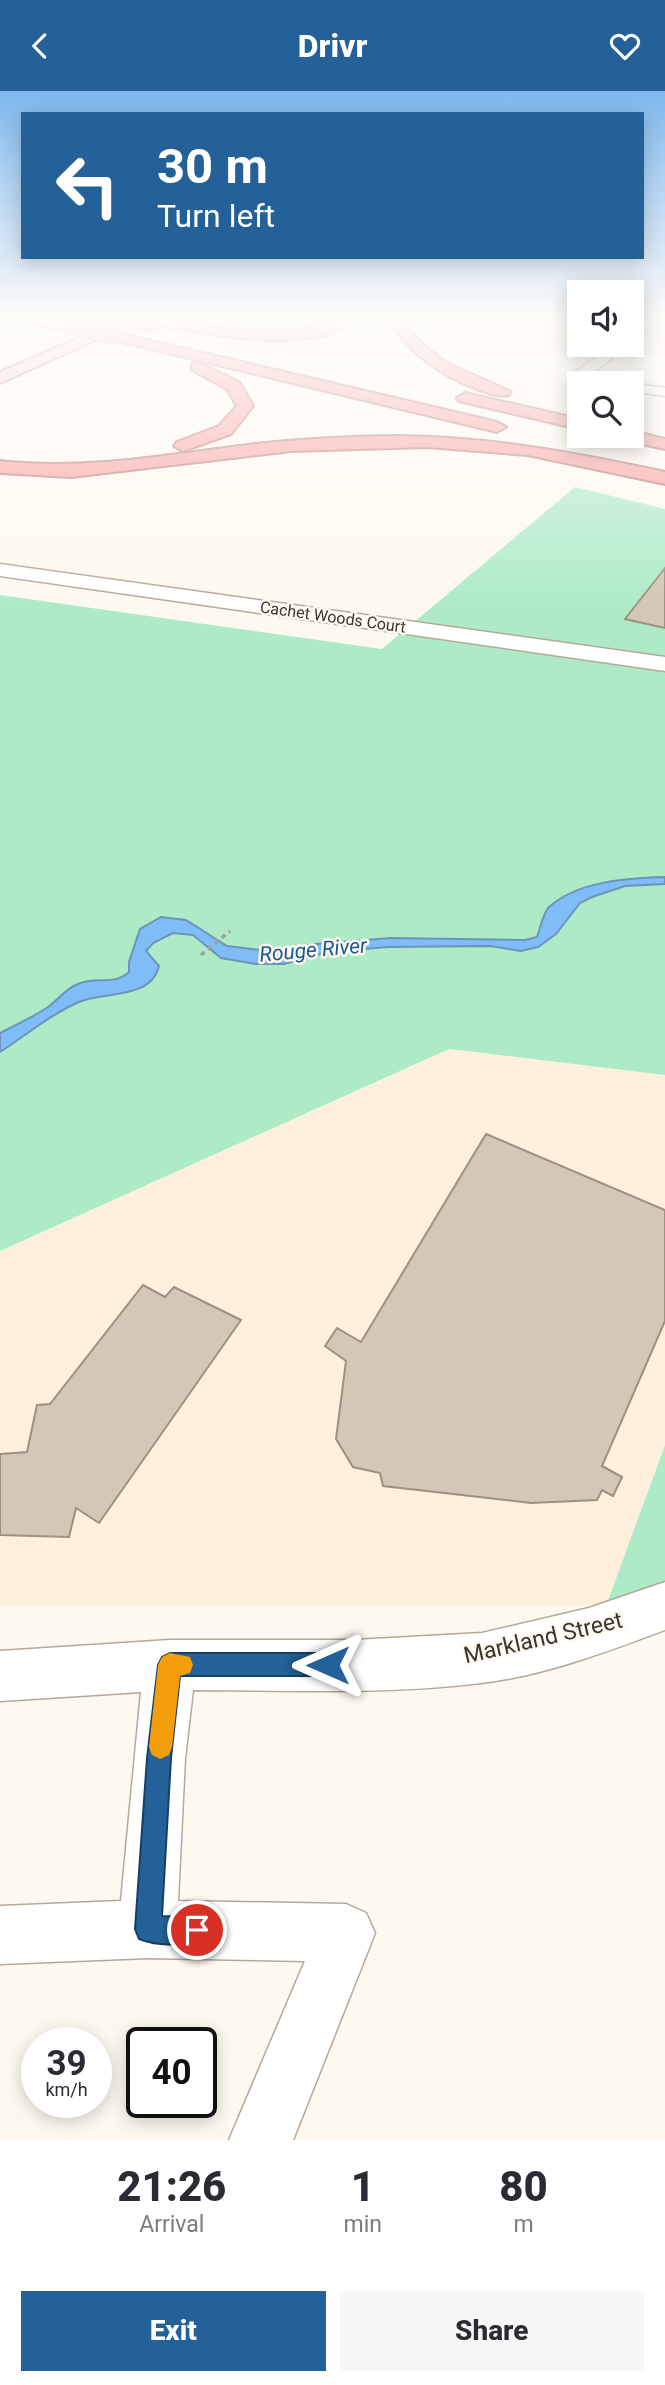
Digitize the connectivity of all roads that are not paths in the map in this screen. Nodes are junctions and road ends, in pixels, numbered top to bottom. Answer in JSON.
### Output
{"nodes":[{"id":1,"x":237,"y":416,"type":"edge"},
{"id":2,"x":441,"y":416,"type":"edge"},
{"id":3,"x":543,"y":416,"type":"edge"},
{"id":4,"x":567,"y":421,"type":"edge"},
{"id":5,"x":644,"y":429,"type":"edge"},
{"id":6,"x":665,"y":434,"type":"edge"},
{"id":7,"x":644,"y":439,"type":"edge"},
{"id":8,"x":665,"y":444,"type":"edge"},
{"id":9,"x":0,"y":456,"type":"edge"},
{"id":10,"x":0,"y":467,"type":"edge"},
{"id":11,"x":665,"y":468,"type":"edge"},
{"id":12,"x":665,"y":478,"type":"edge"},
{"id":13,"x":0,"y":570,"type":"edge"},
{"id":14,"x":665,"y":664,"type":"edge"},
{"id":15,"x":665,"y":1606,"type":"edge"},
{"id":16,"x":170,"y":1665,"type":"junction"},
{"id":17,"x":0,"y":1676,"type":"edge"},
{"id":18,"x":148,"y":1929,"type":"junction"},
{"id":19,"x":0,"y":1935,"type":"edge"},
{"id":20,"x":261,"y":2140,"type":"edge"}],
"edges":[{"from":1,"to":9,"type":"highway"},
{"from":2,"to":11,"type":"highway"},
{"from":3,"to":4,"type":"highway"},
{"from":5,"to":6,"type":"highway"},
{"from":7,"to":8,"type":"highway"},
{"from":10,"to":12,"type":"highway"},
{"from":13,"to":14,"type":"street","name":"Cachet Woods Court"},
{"from":15,"to":16,"type":"street","name":"Markland Street"},
{"from":16,"to":17,"type":"street","name":"Markland Street"},
{"from":16,"to":18,"type":"street"},
{"from":18,"to":19,"type":"street"},
{"from":18,"to":20,"type":"street"}]}
